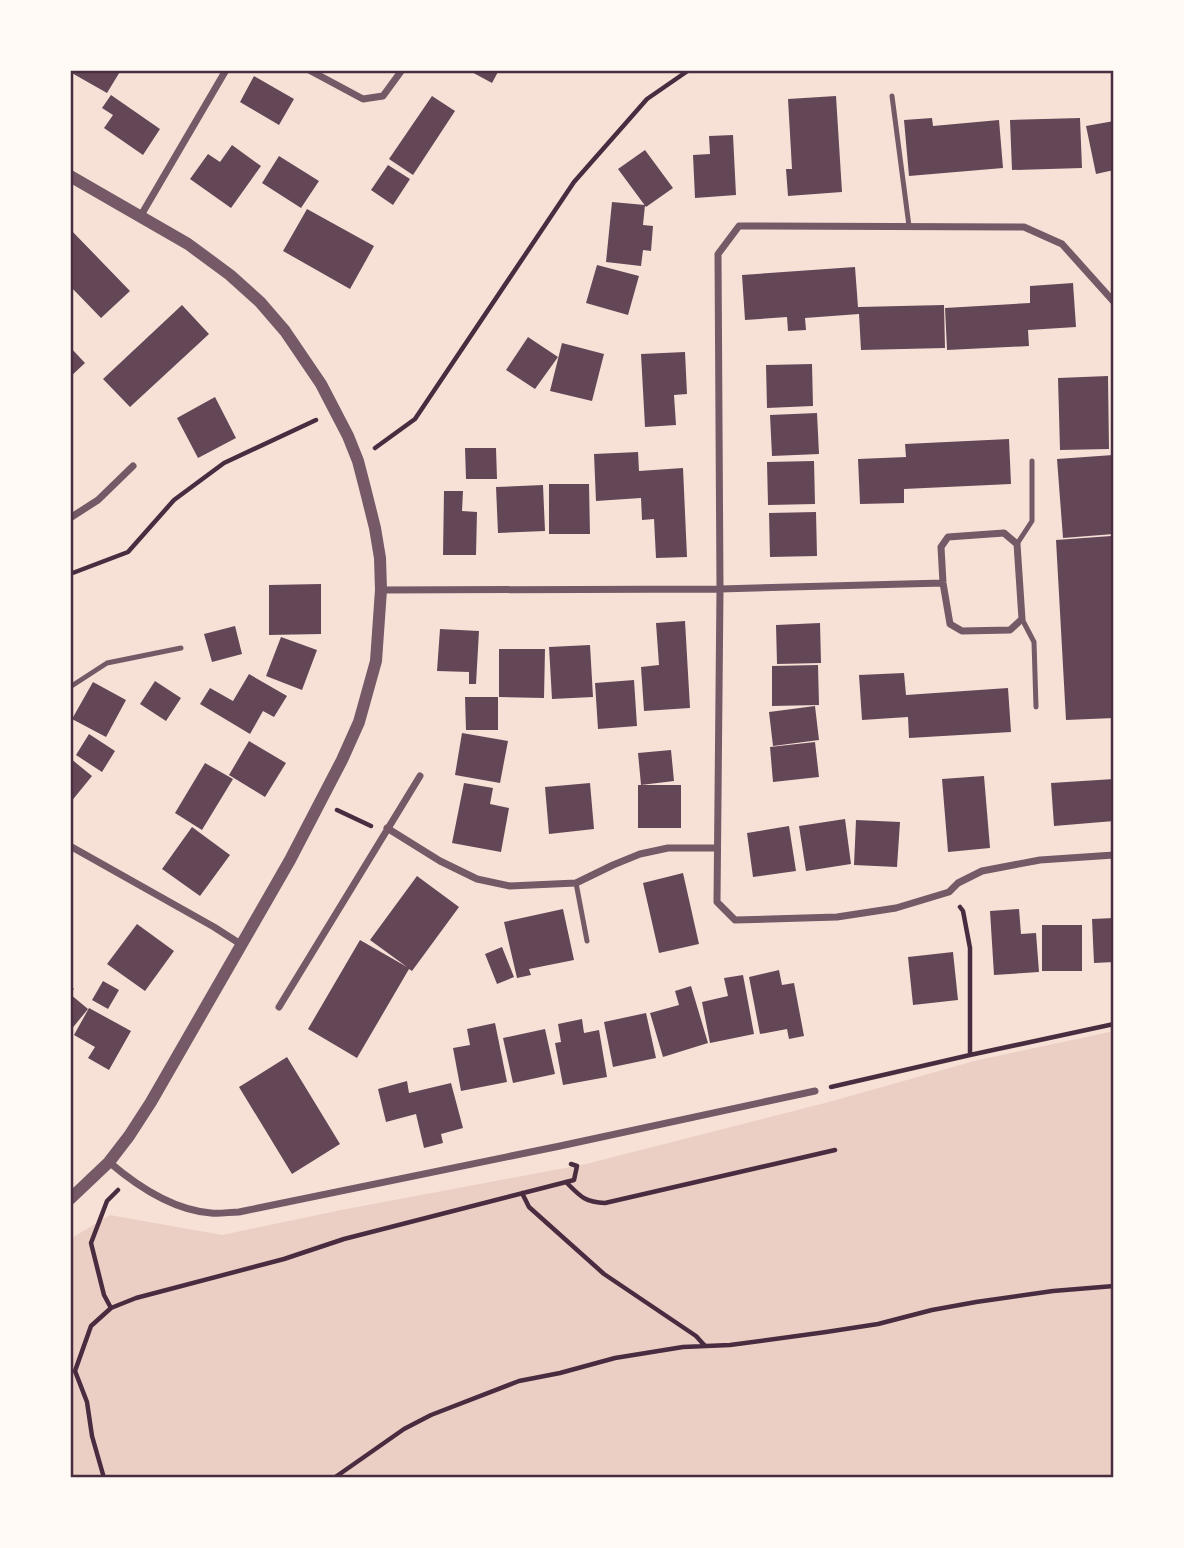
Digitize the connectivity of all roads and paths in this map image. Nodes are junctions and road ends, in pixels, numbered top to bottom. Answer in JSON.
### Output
{"nodes":[{"id":1,"x":226,"y":70,"type":"edge"},
{"id":2,"x":309,"y":70,"type":"edge"},
{"id":3,"x":402,"y":70,"type":"edge"},
{"id":4,"x":689,"y":70,"type":"edge"},
{"id":5,"x":892,"y":96,"type":"dead end"},
{"id":6,"x":70,"y":176,"type":"edge"},
{"id":7,"x":140,"y":217,"type":"junction"},
{"id":8,"x":909,"y":226,"type":"junction"},
{"id":9,"x":1114,"y":302,"type":"edge"},
{"id":10,"x":336,"y":411,"type":"junction"},
{"id":11,"x":358,"y":461,"type":"junction"},
{"id":12,"x":1032,"y":461,"type":"dead end"},
{"id":13,"x":134,"y":466,"type":"dead end"},
{"id":14,"x":70,"y":518,"type":"edge"},
{"id":15,"x":1017,"y":544,"type":"junction"},
{"id":16,"x":70,"y":574,"type":"edge"},
{"id":17,"x":943,"y":583,"type":"junction"},
{"id":18,"x":720,"y":589,"type":"junction"},
{"id":19,"x":382,"y":590,"type":"junction"},
{"id":20,"x":1022,"y":619,"type":"junction"},
{"id":21,"x":181,"y":648,"type":"dead end"},
{"id":22,"x":70,"y":687,"type":"edge"},
{"id":23,"x":1036,"y":707,"type":"dead end"},
{"id":24,"x":420,"y":776,"type":"dead end"},
{"id":25,"x":321,"y":802,"type":"junction"},
{"id":26,"x":386,"y":830,"type":"junction"},
{"id":27,"x":70,"y":846,"type":"edge"},
{"id":28,"x":717,"y":848,"type":"junction"},
{"id":29,"x":1114,"y":855,"type":"edge"},
{"id":30,"x":576,"y":883,"type":"junction"},
{"id":31,"x":949,"y":892,"type":"junction"},
{"id":32,"x":587,"y":941,"type":"dead end"},
{"id":33,"x":242,"y":945,"type":"junction"},
{"id":34,"x":279,"y":1007,"type":"dead end"},
{"id":35,"x":1114,"y":1024,"type":"edge"},
{"id":36,"x":970,"y":1055,"type":"junction"},
{"id":37,"x":815,"y":1091,"type":"joint"},
{"id":38,"x":560,"y":1146,"type":"junction"},
{"id":39,"x":835,"y":1150,"type":"dead end"},
{"id":40,"x":109,"y":1162,"type":"junction"},
{"id":41,"x":129,"y":1179,"type":"junction"},
{"id":42,"x":566,"y":1182,"type":"junction"},
{"id":43,"x":522,"y":1193,"type":"junction"},
{"id":44,"x":70,"y":1199,"type":"edge"},
{"id":45,"x":1114,"y":1286,"type":"edge"},
{"id":46,"x":111,"y":1308,"type":"junction"},
{"id":47,"x":705,"y":1346,"type":"junction"},
{"id":48,"x":104,"y":1478,"type":"edge"},
{"id":49,"x":334,"y":1478,"type":"edge"}],
"edges":[{"from":1,"to":7,"type":"street"},
{"from":2,"to":3,"type":"street"},
{"from":4,"to":11,"type":"path"},
{"from":5,"to":8,"type":"lane"},
{"from":6,"to":7,"type":"street"},
{"from":7,"to":10,"type":"street"},
{"from":8,"to":9,"type":"street"},
{"from":8,"to":18,"type":"street"},
{"from":10,"to":11,"type":"street"},
{"from":10,"to":16,"type":"path"},
{"from":11,"to":19,"type":"street"},
{"from":12,"to":15,"type":"lane"},
{"from":13,"to":14,"type":"street"},
{"from":15,"to":17,"type":"street"},
{"from":15,"to":20,"type":"street"},
{"from":17,"to":18,"type":"street"},
{"from":17,"to":20,"type":"street"},
{"from":18,"to":19,"type":"street"},
{"from":18,"to":28,"type":"street"},
{"from":19,"to":25,"type":"street"},
{"from":20,"to":23,"type":"lane"},
{"from":21,"to":22,"type":"lane"},
{"from":24,"to":26,"type":"street"},
{"from":25,"to":26,"type":"path"},
{"from":25,"to":33,"type":"street"},
{"from":26,"to":30,"type":"street"},
{"from":26,"to":34,"type":"street"},
{"from":27,"to":33,"type":"street"},
{"from":28,"to":30,"type":"street"},
{"from":28,"to":31,"type":"street"},
{"from":29,"to":31,"type":"street"},
{"from":30,"to":32,"type":"lane"},
{"from":31,"to":36,"type":"path"},
{"from":33,"to":40,"type":"street"},
{"from":35,"to":36,"type":"path"},
{"from":36,"to":37,"type":"path"},
{"from":37,"to":38,"type":"street"},
{"from":38,"to":41,"type":"street"},
{"from":38,"to":42,"type":"path"},
{"from":39,"to":42,"type":"path"},
{"from":40,"to":41,"type":"street"},
{"from":40,"to":44,"type":"street"},
{"from":41,"to":46,"type":"path"},
{"from":42,"to":43,"type":"path"},
{"from":43,"to":46,"type":"path"},
{"from":43,"to":47,"type":"path"},
{"from":45,"to":47,"type":"path"},
{"from":46,"to":48,"type":"path"},
{"from":47,"to":49,"type":"path"}]}
